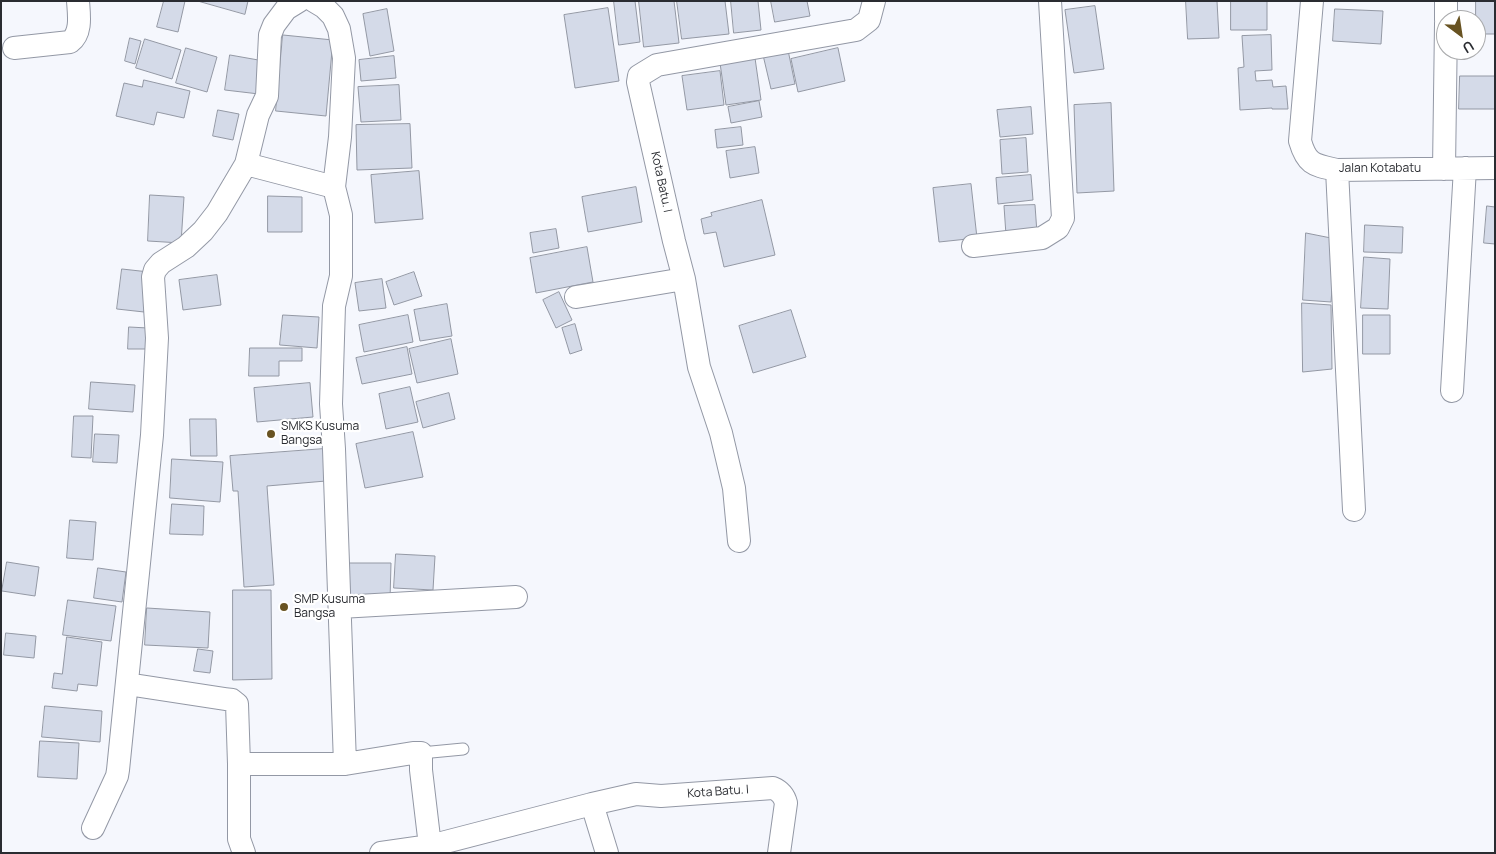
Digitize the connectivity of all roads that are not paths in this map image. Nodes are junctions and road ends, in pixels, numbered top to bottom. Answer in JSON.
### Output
{"nodes":[{"id":1,"x":78,"y":1,"type":"edge"},
{"id":2,"x":300,"y":1,"type":"edge"},
{"id":3,"x":314,"y":1,"type":"edge"},
{"id":4,"x":874,"y":1,"type":"edge"},
{"id":5,"x":1050,"y":1,"type":"edge"},
{"id":6,"x":1312,"y":1,"type":"edge"},
{"id":7,"x":14,"y":48,"type":"dead end"},
{"id":8,"x":1448,"y":60,"type":"edge"},
{"id":9,"x":246,"y":164,"type":"junction"},
{"id":10,"x":1454,"y":168,"type":"junction"},
{"id":11,"x":1495,"y":168,"type":"edge"},
{"id":12,"x":1337,"y":170,"type":"junction"},
{"id":13,"x":334,"y":187,"type":"junction"},
{"id":14,"x":973,"y":246,"type":"dead end"},
{"id":15,"x":684,"y":279,"type":"junction"},
{"id":16,"x":576,"y":296,"type":"dead end"},
{"id":17,"x":1452,"y":391,"type":"dead end"},
{"id":18,"x":1354,"y":510,"type":"dead end"},
{"id":19,"x":739,"y":541,"type":"dead end"},
{"id":20,"x":516,"y":597,"type":"dead end"},
{"id":21,"x":340,"y":607,"type":"junction"},
{"id":22,"x":126,"y":684,"type":"junction"},
{"id":23,"x":463,"y":749,"type":"dead end"},
{"id":24,"x":421,"y":752,"type":"junction"},
{"id":25,"x":239,"y":764,"type":"junction"},
{"id":26,"x":345,"y":764,"type":"junction"},
{"id":27,"x":592,"y":804,"type":"junction"},
{"id":28,"x":93,"y":828,"type":"dead end"},
{"id":29,"x":430,"y":846,"type":"junction"},
{"id":30,"x":244,"y":853,"type":"edge"},
{"id":31,"x":381,"y":853,"type":"edge"},
{"id":32,"x":607,"y":853,"type":"edge"},
{"id":33,"x":779,"y":853,"type":"edge"}],
"edges":[{"from":1,"to":7,"type":"street"},
{"from":2,"to":9,"type":"street"},
{"from":3,"to":13,"type":"street"},
{"from":4,"to":15,"type":"street","name":"Kota Batu. I"},
{"from":5,"to":14,"type":"street"},
{"from":6,"to":12,"type":"street","name":"Jalan Kotabatu"},
{"from":8,"to":10,"type":"street"},
{"from":9,"to":13,"type":"street"},
{"from":9,"to":22,"type":"street"},
{"from":10,"to":11,"type":"street","name":"Jalan Kotabatu"},
{"from":10,"to":12,"type":"street","name":"Jalan Kotabatu"},
{"from":10,"to":17,"type":"street"},
{"from":12,"to":18,"type":"street"},
{"from":13,"to":21,"type":"street"},
{"from":15,"to":16,"type":"street"},
{"from":15,"to":19,"type":"street","name":"Kota Batu. I"},
{"from":20,"to":21,"type":"street"},
{"from":21,"to":26,"type":"street"},
{"from":22,"to":25,"type":"street"},
{"from":22,"to":28,"type":"street"},
{"from":23,"to":24,"type":"lane"},
{"from":24,"to":26,"type":"street"},
{"from":24,"to":29,"type":"street"},
{"from":25,"to":26,"type":"street"},
{"from":25,"to":30,"type":"street"},
{"from":27,"to":29,"type":"street"},
{"from":27,"to":32,"type":"street"},
{"from":27,"to":33,"type":"street","name":"Kota Batu. I"},
{"from":29,"to":31,"type":"street"}]}
